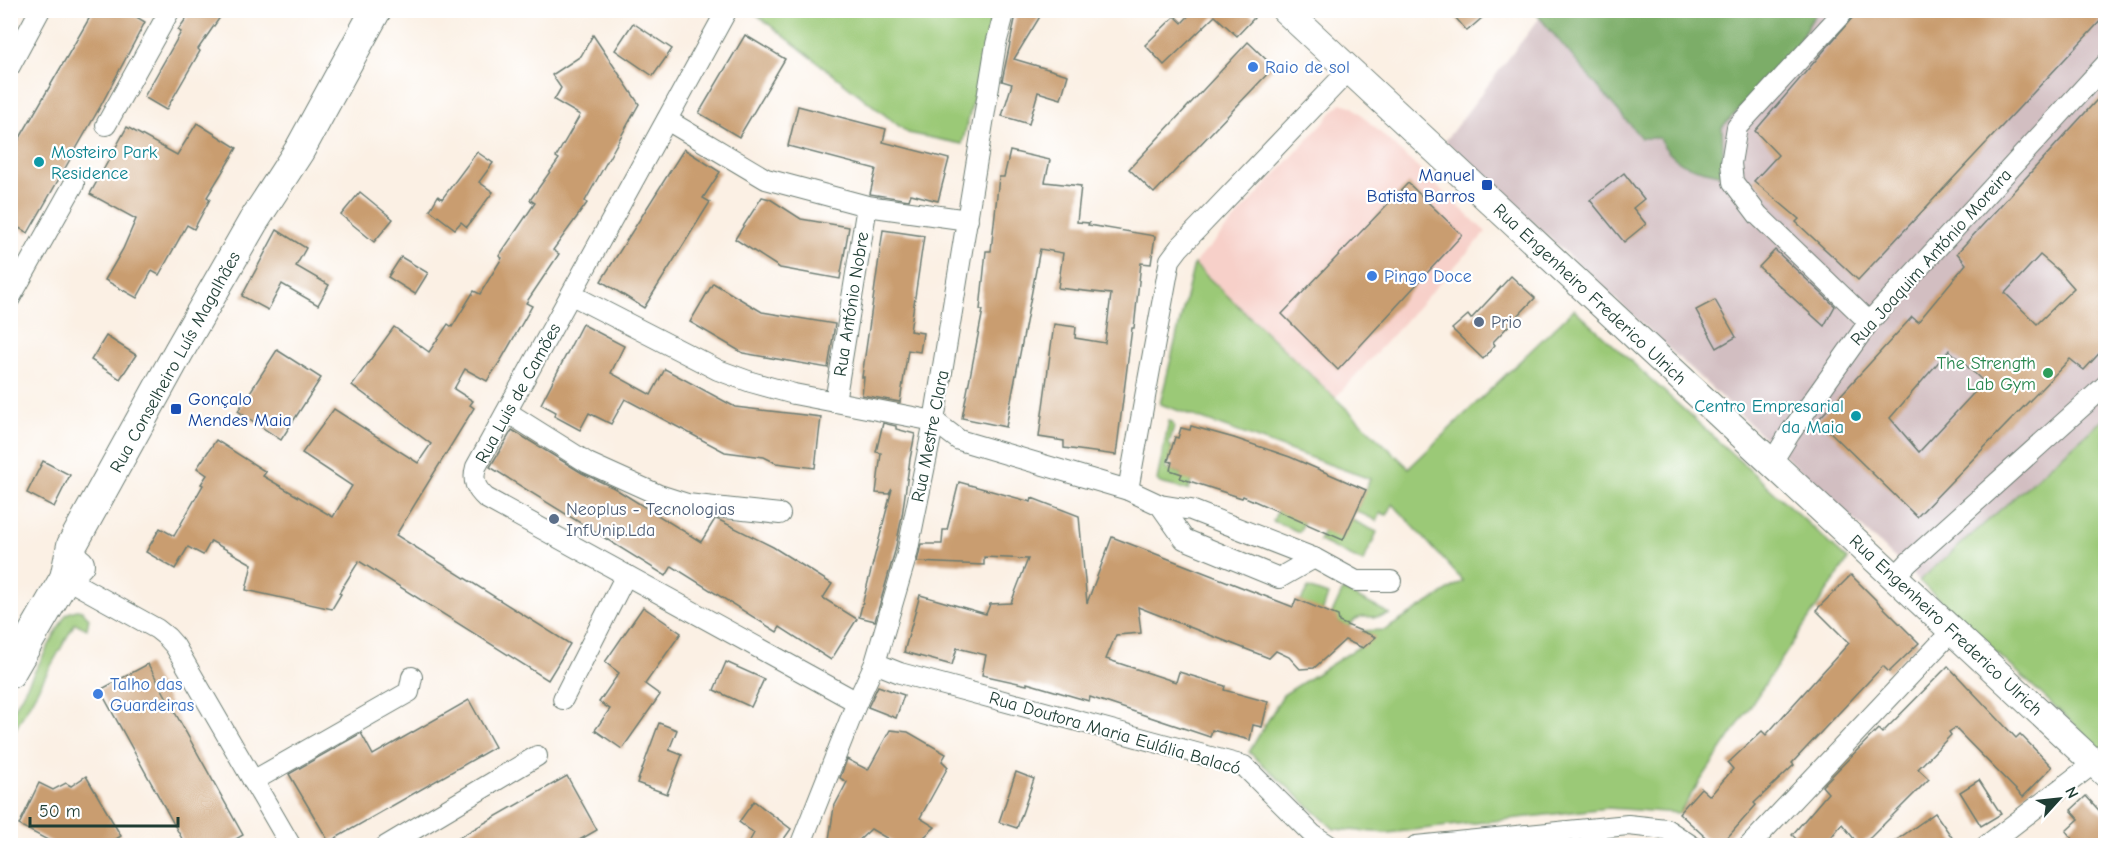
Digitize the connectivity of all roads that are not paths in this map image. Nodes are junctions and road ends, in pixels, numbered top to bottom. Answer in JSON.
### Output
{"nodes":[{"id":1,"x":40,"y":10,"type":"edge"},
{"id":2,"x":170,"y":10,"type":"edge"},
{"id":3,"x":376,"y":10,"type":"edge"},
{"id":4,"x":727,"y":10,"type":"edge"},
{"id":5,"x":1005,"y":10,"type":"edge"},
{"id":6,"x":1285,"y":10,"type":"edge"},
{"id":7,"x":1845,"y":10,"type":"edge"},
{"id":8,"x":15,"y":45,"type":"edge"},
{"id":9,"x":2106,"y":64,"type":"edge"},
{"id":10,"x":10,"y":66,"type":"edge"},
{"id":11,"x":1349,"y":70,"type":"junction"},
{"id":12,"x":668,"y":120,"type":"junction"},
{"id":13,"x":106,"y":125,"type":"dead end"},
{"id":14,"x":74,"y":184,"type":"dead end"},
{"id":15,"x":867,"y":206,"type":"junction"},
{"id":16,"x":968,"y":220,"type":"junction"},
{"id":17,"x":19,"y":262,"type":"edge"},
{"id":18,"x":572,"y":295,"type":"junction"},
{"id":19,"x":10,"y":298,"type":"edge"},
{"id":20,"x":1869,"y":322,"type":"junction"},
{"id":21,"x":2106,"y":385,"type":"edge"},
{"id":22,"x":835,"y":402,"type":"junction"},
{"id":23,"x":507,"y":412,"type":"junction"},
{"id":24,"x":934,"y":421,"type":"junction"},
{"id":25,"x":1772,"y":462,"type":"junction"},
{"id":26,"x":1128,"y":490,"type":"junction"},
{"id":27,"x":1160,"y":504,"type":"junction"},
{"id":28,"x":780,"y":514,"type":"dead end"},
{"id":29,"x":1314,"y":558,"type":"junction"},
{"id":30,"x":627,"y":575,"type":"junction"},
{"id":31,"x":1895,"y":577,"type":"junction"},
{"id":32,"x":65,"y":578,"type":"junction"},
{"id":33,"x":1391,"y":581,"type":"dead end"},
{"id":34,"x":1952,"y":631,"type":"junction"},
{"id":35,"x":875,"y":663,"type":"junction"},
{"id":36,"x":10,"y":673,"type":"edge"},
{"id":37,"x":412,"y":677,"type":"dead end"},
{"id":38,"x":563,"y":699,"type":"dead end"},
{"id":39,"x":857,"y":702,"type":"junction"},
{"id":40,"x":537,"y":756,"type":"dead end"},
{"id":41,"x":2100,"y":769,"type":"edge"},
{"id":42,"x":253,"y":782,"type":"junction"},
{"id":43,"x":291,"y":846,"type":"edge"},
{"id":44,"x":386,"y":846,"type":"edge"},
{"id":45,"x":800,"y":846,"type":"edge"},
{"id":46,"x":1330,"y":846,"type":"edge"},
{"id":47,"x":1416,"y":846,"type":"edge"},
{"id":48,"x":1692,"y":846,"type":"edge"},
{"id":49,"x":1749,"y":846,"type":"edge"},
{"id":50,"x":1986,"y":846,"type":"edge"}],
"edges":[{"from":1,"to":8,"type":"street"},
{"from":2,"to":13,"type":"street"},
{"from":3,"to":32,"type":"main road","name":"Rua Conselheiro Luís Magalhães"},
{"from":4,"to":12,"type":"street","name":"Rua Luis de Camões"},
{"from":5,"to":16,"type":"street","name":"Rua Mestre Clara"},
{"from":6,"to":11,"type":"main road","name":"Rua Engenheiro Frederico Ulrich"},
{"from":7,"to":20,"type":"street"},
{"from":8,"to":10,"type":"street"},
{"from":9,"to":20,"type":"street","name":"Rua Joaquim António Moreira"},
{"from":11,"to":25,"type":"main road","name":"Rua Engenheiro Frederico Ulrich"},
{"from":11,"to":26,"type":"street"},
{"from":12,"to":15,"type":"street"},
{"from":12,"to":18,"type":"street","name":"Rua Luis de Camões"},
{"from":14,"to":17,"type":"street"},
{"from":15,"to":16,"type":"street"},
{"from":15,"to":22,"type":"street","name":"Rua António Nobre"},
{"from":16,"to":24,"type":"street","name":"Rua Mestre Clara"},
{"from":17,"to":19,"type":"street"},
{"from":18,"to":22,"type":"street"},
{"from":18,"to":23,"type":"street","name":"Rua Luis de Camões"},
{"from":20,"to":25,"type":"street","name":"Rua Joaquim António Moreira"},
{"from":21,"to":31,"type":"street"},
{"from":22,"to":24,"type":"street"},
{"from":23,"to":28,"type":"street"},
{"from":23,"to":30,"type":"street","name":"Rua Luis de Camões"},
{"from":24,"to":26,"type":"street"},
{"from":24,"to":35,"type":"street","name":"Rua Mestre Clara"},
{"from":25,"to":31,"type":"main road","name":"Rua Engenheiro Frederico Ulrich"},
{"from":26,"to":27,"type":"street"},
{"from":27,"to":29,"type":"street"},
{"from":27,"to":29,"type":"street"},
{"from":29,"to":33,"type":"street"},
{"from":30,"to":38,"type":"street"},
{"from":30,"to":39,"type":"street","name":"Rua Luis de Camões"},
{"from":31,"to":34,"type":"main road","name":"Rua Engenheiro Frederico Ulrich"},
{"from":32,"to":36,"type":"main road","name":"Rua Conselheiro Luís Magalhães"},
{"from":32,"to":42,"type":"street"},
{"from":34,"to":41,"type":"main road","name":"Rua Engenheiro Frederico Ulrich"},
{"from":34,"to":49,"type":"street"},
{"from":35,"to":39,"type":"street","name":"Rua Mestre Clara"},
{"from":35,"to":46,"type":"street","name":"Rua Doutora Maria Eulália Balacó"},
{"from":37,"to":42,"type":"street"},
{"from":39,"to":45,"type":"street","name":"Rua Mestre Clara"},
{"from":40,"to":44,"type":"street"},
{"from":41,"to":50,"type":"street"},
{"from":42,"to":43,"type":"street"},
{"from":47,"to":48,"type":"street"}]}
